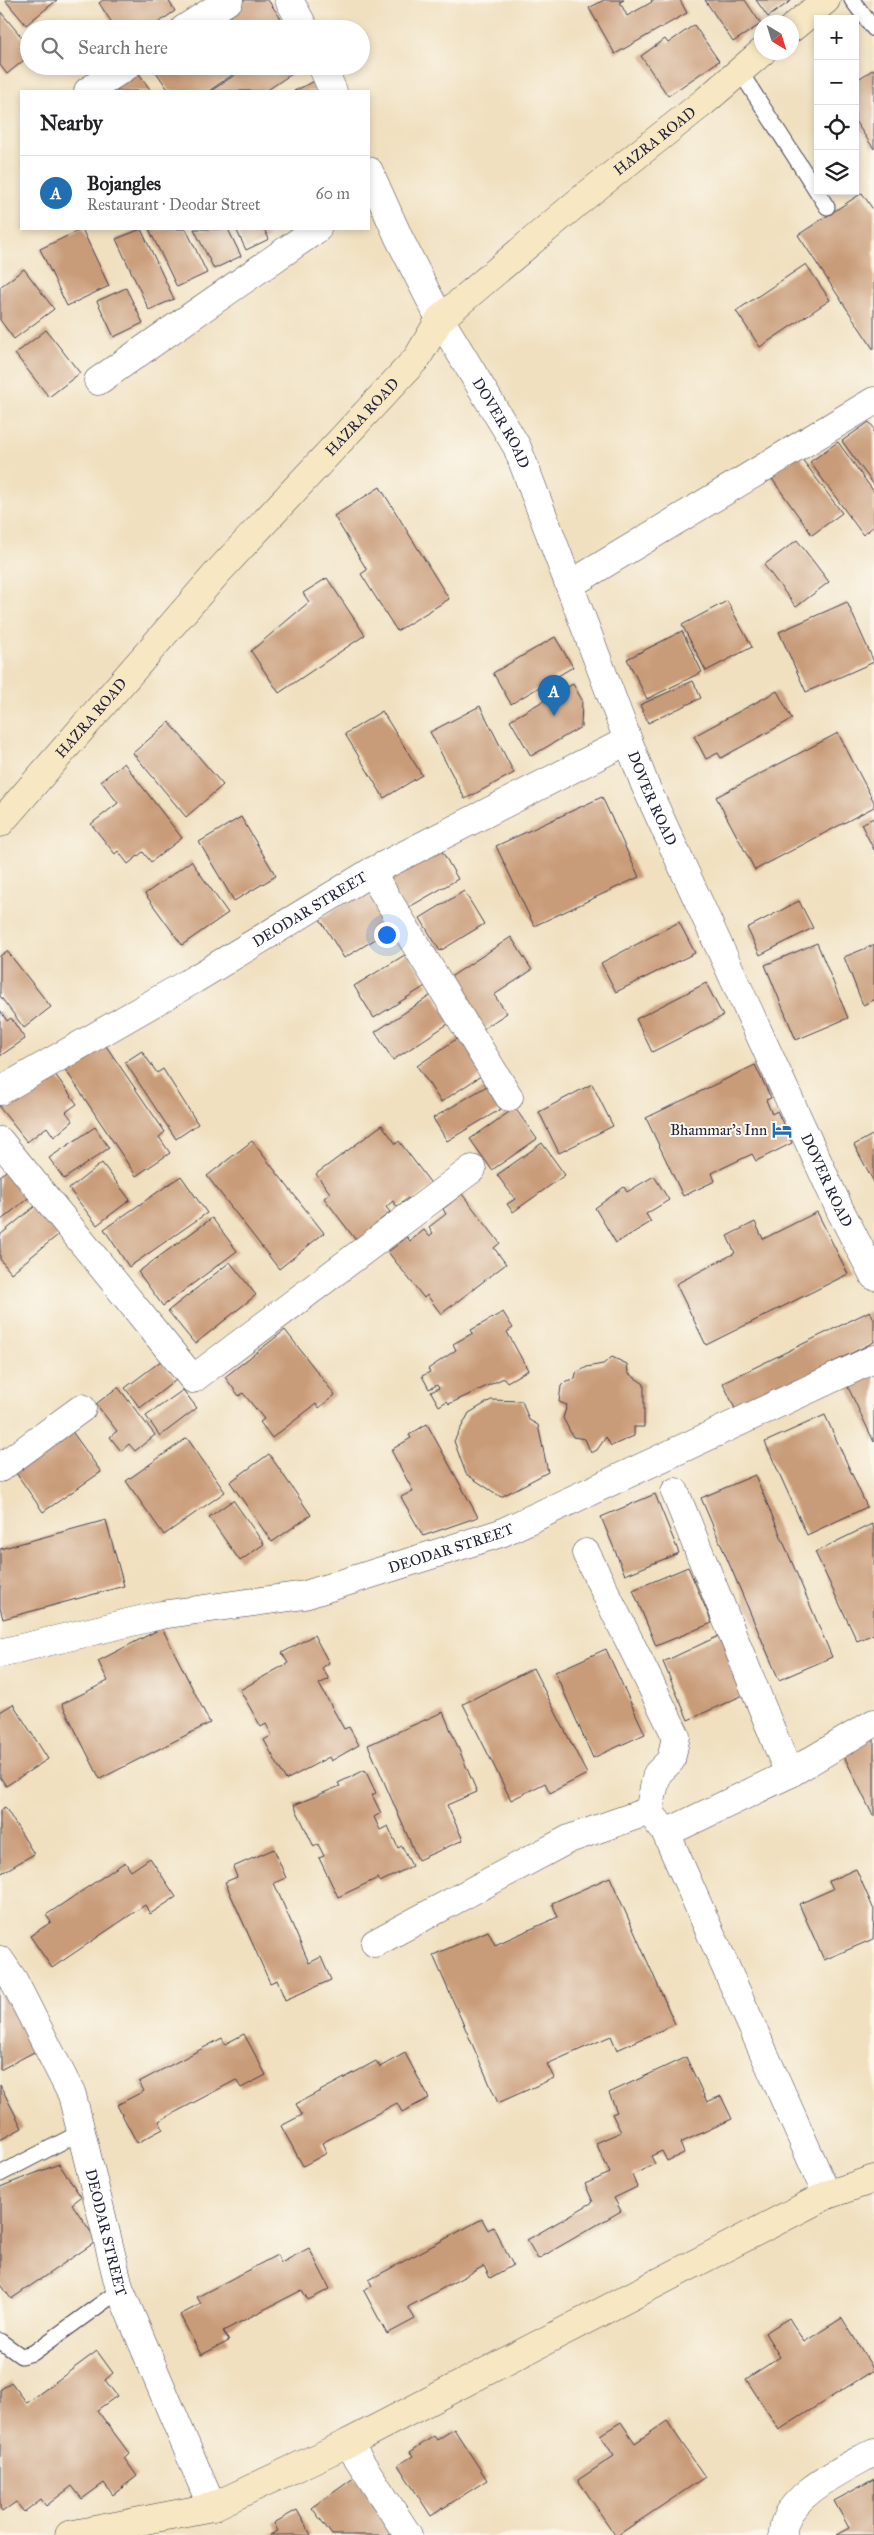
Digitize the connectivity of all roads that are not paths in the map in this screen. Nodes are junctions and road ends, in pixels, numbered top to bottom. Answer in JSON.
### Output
{"nodes":[{"id":1,"x":229,"y":0,"type":"edge"},
{"id":2,"x":289,"y":0,"type":"edge"},
{"id":3,"x":826,"y":0,"type":"edge"},
{"id":4,"x":852,"y":0,"type":"edge"},
{"id":5,"x":198,"y":20,"type":"edge"},
{"id":6,"x":300,"y":20,"type":"edge"},
{"id":7,"x":799,"y":22,"type":"edge"},
{"id":8,"x":874,"y":29,"type":"edge"},
{"id":9,"x":754,"y":58,"type":"edge"},
{"id":10,"x":739,"y":70,"type":"junction"},
{"id":11,"x":112,"y":75,"type":"edge"},
{"id":12,"x":326,"y":75,"type":"edge"},
{"id":13,"x":90,"y":90,"type":"edge"},
{"id":14,"x":333,"y":90,"type":"edge"},
{"id":15,"x":371,"y":184,"type":"edge"},
{"id":16,"x":827,"y":207,"type":"dead end"},
{"id":17,"x":315,"y":230,"type":"edge"},
{"id":18,"x":440,"y":319,"type":"junction"},
{"id":19,"x":98,"y":381,"type":"dead end"},
{"id":20,"x":874,"y":401,"type":"edge"},
{"id":21,"x":571,"y":584,"type":"junction"},
{"id":22,"x":627,"y":741,"type":"junction"},
{"id":23,"x":0,"y":823,"type":"edge"},
{"id":24,"x":371,"y":872,"type":"junction"},
{"id":25,"x":0,"y":1091,"type":"edge"},
{"id":26,"x":509,"y":1097,"type":"dead end"},
{"id":27,"x":0,"y":1141,"type":"edge"},
{"id":28,"x":472,"y":1170,"type":"dead end"},
{"id":29,"x":874,"y":1276,"type":"edge"},
{"id":30,"x":874,"y":1359,"type":"edge"},
{"id":31,"x":82,"y":1408,"type":"dead end"},
{"id":32,"x":0,"y":1468,"type":"edge"},
{"id":33,"x":675,"y":1492,"type":"dead end"},
{"id":34,"x":586,"y":1553,"type":"dead end"},
{"id":35,"x":0,"y":1652,"type":"edge"},
{"id":36,"x":874,"y":1723,"type":"edge"},
{"id":37,"x":789,"y":1774,"type":"junction"},
{"id":38,"x":649,"y":1811,"type":"junction"},
{"id":39,"x":666,"y":1833,"type":"junction"},
{"id":40,"x":375,"y":1943,"type":"dead end"},
{"id":41,"x":0,"y":1960,"type":"edge"},
{"id":42,"x":81,"y":2132,"type":"junction"},
{"id":43,"x":0,"y":2174,"type":"edge"},
{"id":44,"x":874,"y":2179,"type":"edge"},
{"id":45,"x":827,"y":2195,"type":"junction"},
{"id":46,"x":120,"y":2290,"type":"junction"},
{"id":47,"x":0,"y":2341,"type":"edge"},
{"id":48,"x":348,"y":2443,"type":"junction"},
{"id":49,"x":874,"y":2452,"type":"edge"},
{"id":50,"x":212,"y":2507,"type":"junction"},
{"id":51,"x":81,"y":2534,"type":"edge"},
{"id":52,"x":408,"y":2535,"type":"edge"},
{"id":53,"x":783,"y":2535,"type":"edge"}],
"edges":[{"from":1,"to":5,"type":"street"},
{"from":2,"to":6,"type":"street"},
{"from":3,"to":7,"type":"main road"},
{"from":4,"to":8,"type":"lane"},
{"from":9,"to":10,"type":"main road","name":"HAZRA ROAD"},
{"from":10,"to":16,"type":"lane"},
{"from":10,"to":18,"type":"main road","name":"HAZRA ROAD"},
{"from":11,"to":13,"type":"street"},
{"from":12,"to":14,"type":"street"},
{"from":15,"to":18,"type":"street","name":"DOVER ROAD"},
{"from":17,"to":19,"type":"street"},
{"from":18,"to":21,"type":"street","name":"DOVER ROAD"},
{"from":18,"to":23,"type":"main road","name":"HAZRA ROAD"},
{"from":20,"to":21,"type":"street"},
{"from":21,"to":22,"type":"street","name":"DOVER ROAD"},
{"from":22,"to":24,"type":"street","name":"DEODAR STREET"},
{"from":22,"to":29,"type":"street","name":"DOVER ROAD"},
{"from":24,"to":25,"type":"street","name":"DEODAR STREET"},
{"from":24,"to":26,"type":"street"},
{"from":27,"to":28,"type":"street"},
{"from":30,"to":35,"type":"street","name":"DEODAR STREET"},
{"from":31,"to":32,"type":"street"},
{"from":33,"to":37,"type":"street"},
{"from":34,"to":38,"type":"street"},
{"from":36,"to":37,"type":"street"},
{"from":37,"to":39,"type":"street"},
{"from":38,"to":39,"type":"street"},
{"from":38,"to":40,"type":"street"},
{"from":39,"to":45,"type":"street"},
{"from":41,"to":42,"type":"street","name":"DEODAR STREET"},
{"from":42,"to":43,"type":"lane"},
{"from":42,"to":46,"type":"street","name":"DEODAR STREET"},
{"from":44,"to":45,"type":"main road"},
{"from":45,"to":48,"type":"main road"},
{"from":46,"to":47,"type":"lane"},
{"from":46,"to":50,"type":"street","name":"DEODAR STREET"},
{"from":48,"to":50,"type":"main road"},
{"from":48,"to":52,"type":"street"},
{"from":49,"to":53,"type":"street"},
{"from":50,"to":51,"type":"main road"}]}
